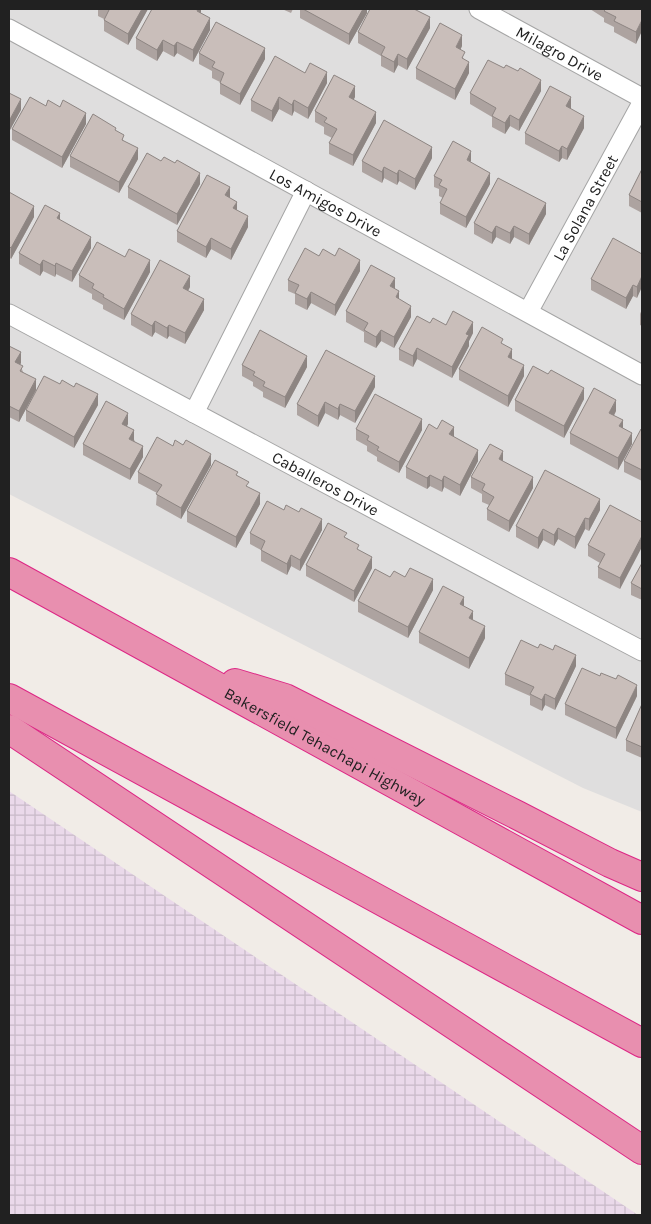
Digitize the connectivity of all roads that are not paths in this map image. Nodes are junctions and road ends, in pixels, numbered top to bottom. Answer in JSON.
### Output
{"nodes":[{"id":1,"x":479,"y":9,"type":"edge"},
{"id":2,"x":9,"y":29,"type":"edge"},
{"id":3,"x":642,"y":98,"type":"edge"},
{"id":4,"x":642,"y":103,"type":"edge"},
{"id":5,"x":306,"y":191,"type":"junction"},
{"id":6,"x":528,"y":312,"type":"junction"},
{"id":7,"x":9,"y":314,"type":"edge"},
{"id":8,"x":642,"y":375,"type":"edge"},
{"id":9,"x":194,"y":412,"type":"junction"},
{"id":10,"x":9,"y":572,"type":"edge"},
{"id":11,"x":642,"y":651,"type":"edge"},
{"id":12,"x":181,"y":667,"type":"junction"},
{"id":13,"x":9,"y":698,"type":"edge"},
{"id":14,"x":9,"y":729,"type":"edge"},
{"id":15,"x":642,"y":877,"type":"edge"},
{"id":16,"x":642,"y":920,"type":"edge"},
{"id":17,"x":642,"y":1043,"type":"edge"},
{"id":18,"x":642,"y":1150,"type":"edge"}],
"edges":[{"from":1,"to":3,"type":"street","name":"Milagro Drive"},
{"from":2,"to":5,"type":"street","name":"Los Amigos Drive"},
{"from":4,"to":6,"type":"street","name":"La Solana Street"},
{"from":5,"to":6,"type":"street","name":"Los Amigos Drive"},
{"from":5,"to":9,"type":"street"},
{"from":6,"to":8,"type":"street","name":"Los Amigos Drive"},
{"from":7,"to":9,"type":"street","name":"Caballeros Drive"},
{"from":9,"to":11,"type":"street","name":"Caballeros Drive"},
{"from":10,"to":12,"type":"highway","name":"Bakersfield Tehachapi Highway"},
{"from":12,"to":15,"type":"highway"},
{"from":12,"to":16,"type":"highway","name":"Bakersfield Tehachapi Highway"},
{"from":13,"to":17,"type":"highway"},
{"from":14,"to":18,"type":"highway"}]}
